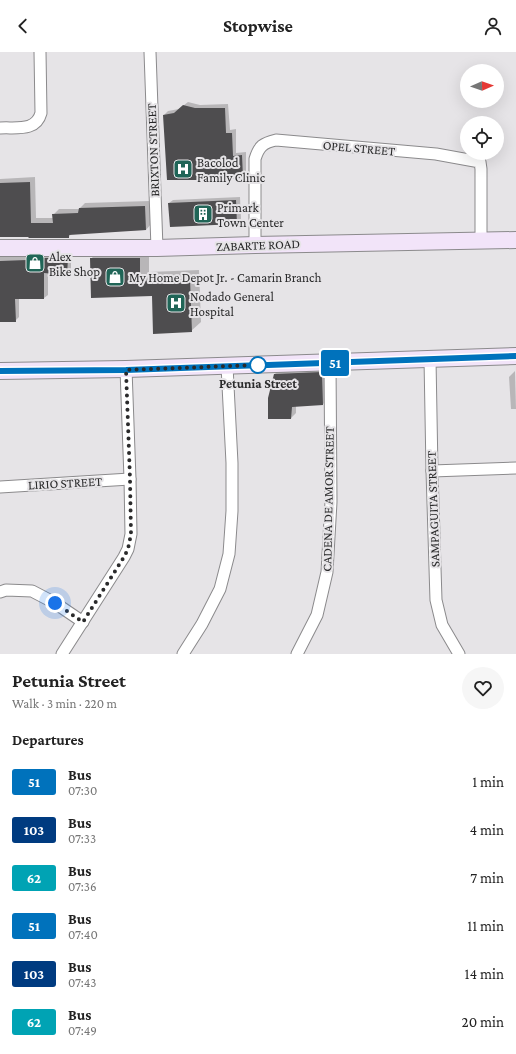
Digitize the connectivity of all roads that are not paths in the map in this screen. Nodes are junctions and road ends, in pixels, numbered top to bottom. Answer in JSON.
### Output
{"nodes":[{"id":1,"x":40,"y":52,"type":"edge"},
{"id":2,"x":150,"y":52,"type":"edge"},
{"id":3,"x":0,"y":128,"type":"edge"},
{"id":4,"x":482,"y":240,"type":"junction"},
{"id":5,"x":516,"y":240,"type":"edge"},
{"id":6,"x":255,"y":245,"type":"junction"},
{"id":7,"x":0,"y":248,"type":"edge"},
{"id":8,"x":157,"y":248,"type":"junction"},
{"id":9,"x":516,"y":356,"type":"edge"},
{"id":10,"x":430,"y":359,"type":"junction"},
{"id":11,"x":330,"y":363,"type":"junction"},
{"id":12,"x":227,"y":366,"type":"junction"},
{"id":13,"x":126,"y":370,"type":"junction"},
{"id":14,"x":0,"y":371,"type":"edge"},
{"id":15,"x":516,"y":468,"type":"edge"},
{"id":16,"x":432,"y":472,"type":"junction"},
{"id":17,"x":130,"y":479,"type":"junction"},
{"id":18,"x":0,"y":487,"type":"edge"},
{"id":19,"x":0,"y":592,"type":"edge"},
{"id":20,"x":83,"y":622,"type":"junction"},
{"id":21,"x":62,"y":654,"type":"edge"},
{"id":22,"x":183,"y":654,"type":"edge"},
{"id":23,"x":297,"y":654,"type":"edge"},
{"id":24,"x":459,"y":654,"type":"edge"}],
"edges":[{"from":1,"to":3,"type":"street"},
{"from":2,"to":8,"type":"street","name":"BRIXTON STREET"},
{"from":4,"to":5,"type":"main road","name":"ZABARTE ROAD"},
{"from":4,"to":6,"type":"main road","name":"ZABARTE ROAD"},
{"from":4,"to":6,"type":"street","name":"OPEL STREET"},
{"from":6,"to":8,"type":"main road","name":"ZABARTE ROAD"},
{"from":7,"to":8,"type":"main road","name":"ZABARTE ROAD"},
{"from":9,"to":10,"type":"main road"},
{"from":10,"to":11,"type":"main road"},
{"from":10,"to":16,"type":"street","name":"SAMPAGUITA STREET"},
{"from":11,"to":12,"type":"main road"},
{"from":11,"to":23,"type":"street","name":"CADENA DE AMOR STREET"},
{"from":12,"to":13,"type":"main road"},
{"from":12,"to":22,"type":"street"},
{"from":13,"to":14,"type":"main road"},
{"from":13,"to":17,"type":"street"},
{"from":15,"to":16,"type":"street"},
{"from":16,"to":24,"type":"street","name":"SAMPAGUITA STREET"},
{"from":17,"to":18,"type":"street","name":"LIRIO STREET"},
{"from":17,"to":20,"type":"street"},
{"from":19,"to":20,"type":"street"},
{"from":20,"to":21,"type":"street"}]}
